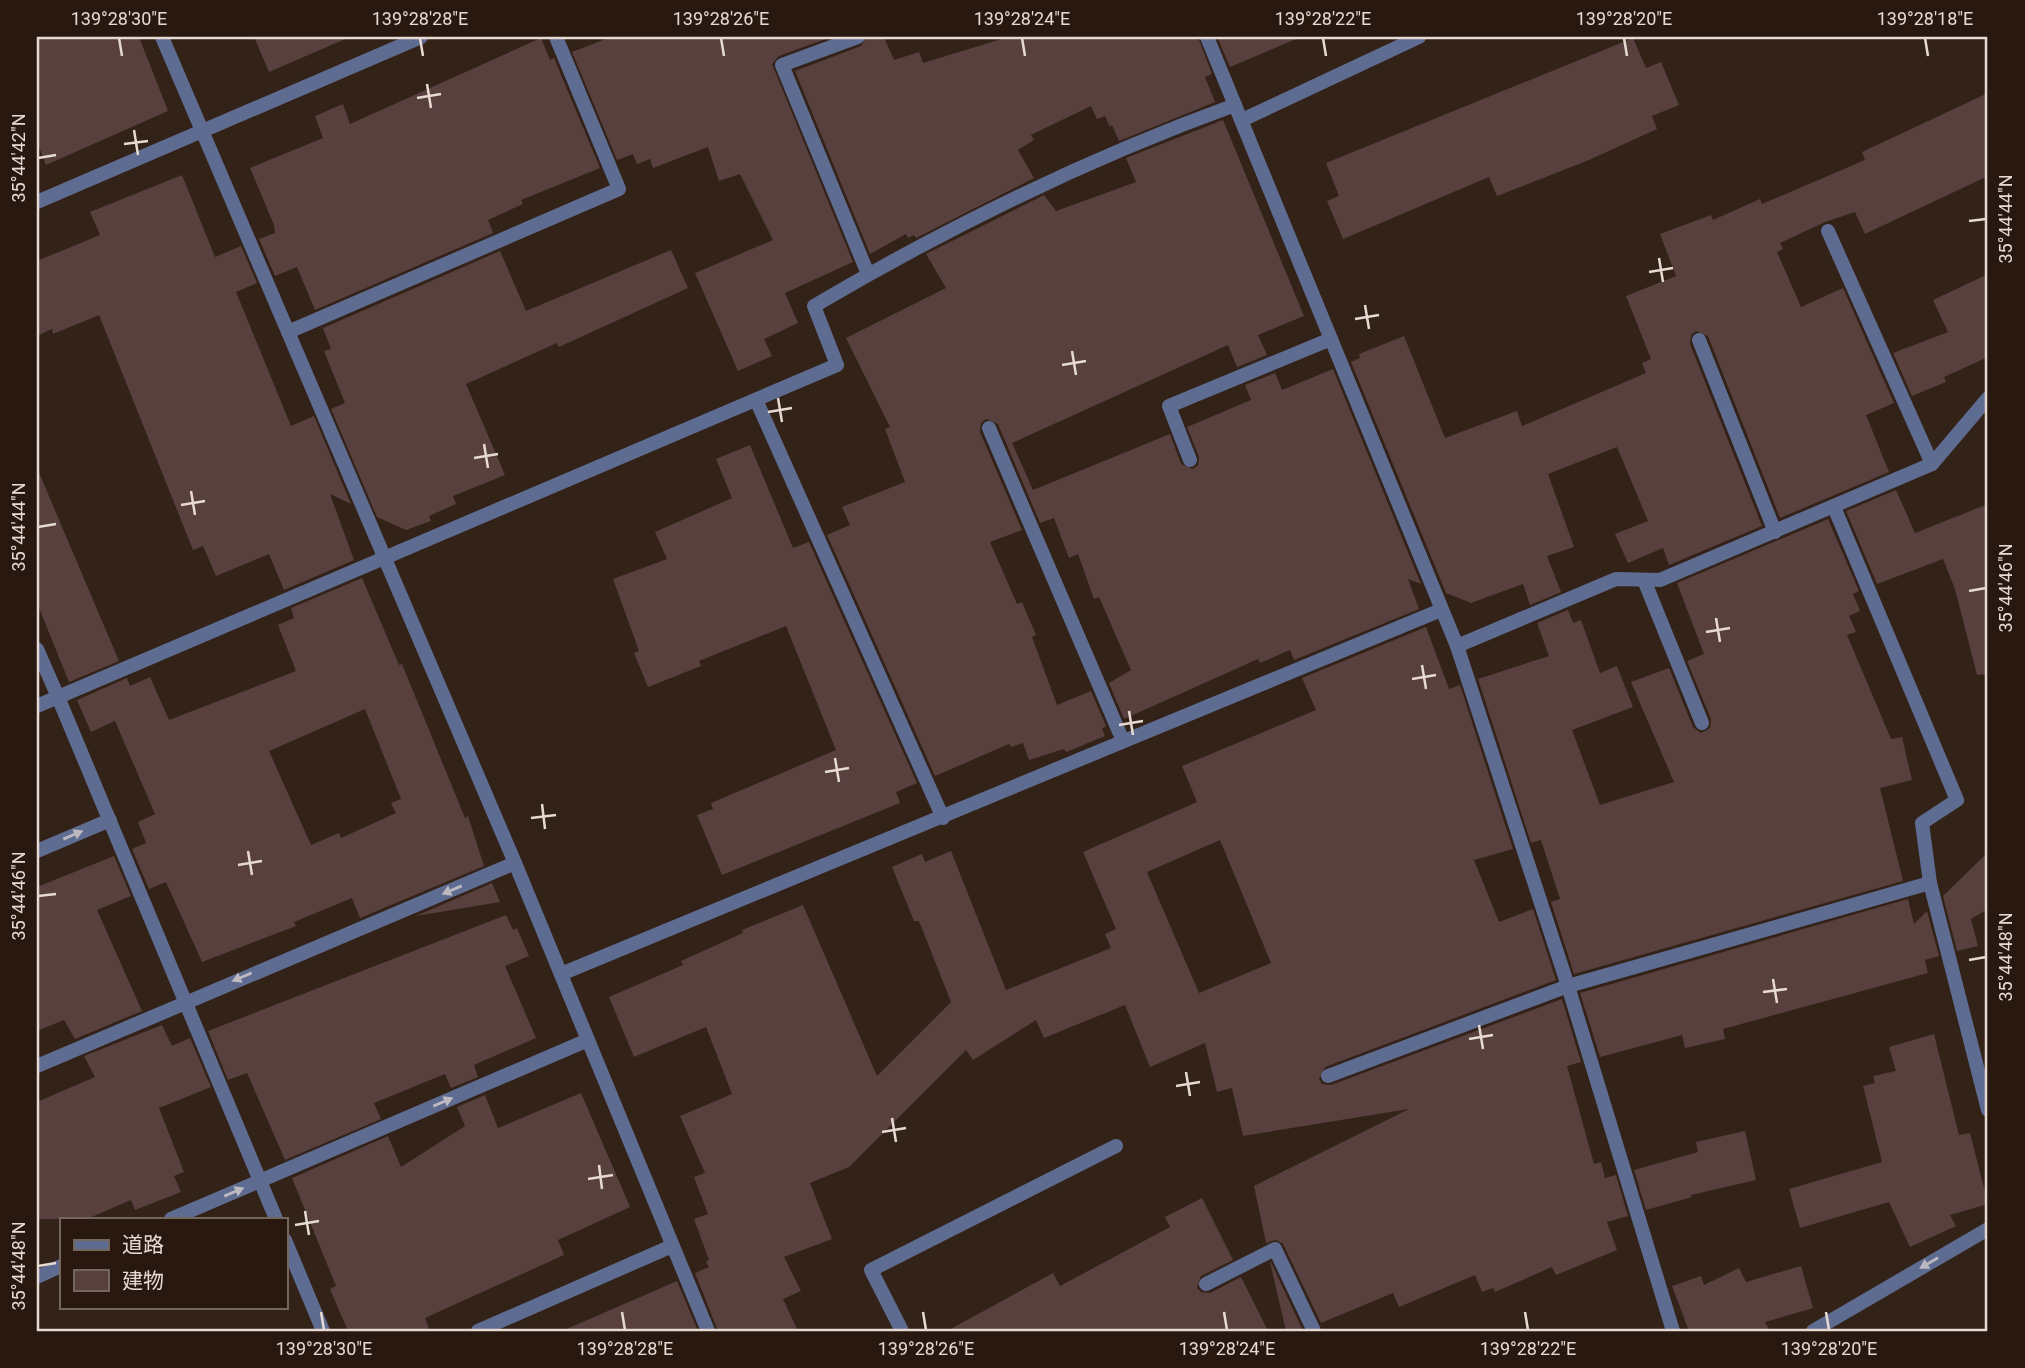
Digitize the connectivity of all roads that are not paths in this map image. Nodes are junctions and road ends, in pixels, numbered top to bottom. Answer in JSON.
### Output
{"nodes":[{"id":1,"x":162,"y":37,"type":"edge"},
{"id":2,"x":421,"y":37,"type":"edge"},
{"id":3,"x":556,"y":37,"type":"edge"},
{"id":4,"x":858,"y":37,"type":"edge"},
{"id":5,"x":1207,"y":37,"type":"edge"},
{"id":6,"x":1419,"y":37,"type":"edge"},
{"id":7,"x":1235,"y":105,"type":"junction"},
{"id":8,"x":1242,"y":120,"type":"junction"},
{"id":9,"x":201,"y":131,"type":"junction"},
{"id":10,"x":37,"y":202,"type":"edge"},
{"id":11,"x":1828,"y":231,"type":"dead end"},
{"id":12,"x":868,"y":274,"type":"junction"},
{"id":13,"x":288,"y":332,"type":"junction"},
{"id":14,"x":1331,"y":340,"type":"junction"},
{"id":15,"x":1699,"y":340,"type":"dead end"},
{"id":16,"x":1988,"y":398,"type":"edge"},
{"id":17,"x":757,"y":402,"type":"junction"},
{"id":18,"x":989,"y":428,"type":"dead end"},
{"id":19,"x":1190,"y":460,"type":"dead end"},
{"id":20,"x":1932,"y":464,"type":"junction"},
{"id":21,"x":1834,"y":507,"type":"junction"},
{"id":22,"x":1775,"y":532,"type":"junction"},
{"id":23,"x":384,"y":556,"type":"junction"},
{"id":24,"x":1644,"y":580,"type":"junction"},
{"id":25,"x":1441,"y":610,"type":"junction"},
{"id":26,"x":1457,"y":646,"type":"junction"},
{"id":27,"x":37,"y":649,"type":"edge"},
{"id":28,"x":58,"y":697,"type":"junction"},
{"id":29,"x":37,"y":706,"type":"edge"},
{"id":30,"x":1702,"y":723,"type":"dead end"},
{"id":31,"x":1123,"y":741,"type":"junction"},
{"id":32,"x":943,"y":818,"type":"junction"},
{"id":33,"x":110,"y":820,"type":"junction"},
{"id":34,"x":37,"y":851,"type":"edge"},
{"id":35,"x":515,"y":863,"type":"junction"},
{"id":36,"x":1930,"y":883,"type":"junction"},
{"id":37,"x":561,"y":974,"type":"junction"},
{"id":38,"x":1568,"y":986,"type":"junction"},
{"id":39,"x":187,"y":1000,"type":"junction"},
{"id":40,"x":588,"y":1040,"type":"junction"},
{"id":41,"x":37,"y":1066,"type":"edge"},
{"id":42,"x":1328,"y":1076,"type":"dead end"},
{"id":43,"x":1988,"y":1110,"type":"edge"},
{"id":44,"x":1116,"y":1146,"type":"dead end"},
{"id":45,"x":261,"y":1181,"type":"junction"},
{"id":46,"x":173,"y":1218,"type":"edge"},
{"id":47,"x":276,"y":1218,"type":"edge"},
{"id":48,"x":1988,"y":1229,"type":"edge"},
{"id":49,"x":287,"y":1245,"type":"edge"},
{"id":50,"x":672,"y":1246,"type":"junction"},
{"id":51,"x":60,"y":1266,"type":"edge"},
{"id":52,"x":37,"y":1277,"type":"edge"},
{"id":53,"x":1206,"y":1284,"type":"dead end"},
{"id":54,"x":323,"y":1331,"type":"edge"},
{"id":55,"x":478,"y":1331,"type":"edge"},
{"id":56,"x":708,"y":1331,"type":"edge"},
{"id":57,"x":902,"y":1331,"type":"edge"},
{"id":58,"x":1314,"y":1331,"type":"edge"},
{"id":59,"x":1672,"y":1331,"type":"edge"},
{"id":60,"x":1813,"y":1331,"type":"edge"}],
"edges":[{"from":1,"to":9,"type":"street"},
{"from":2,"to":9,"type":"street"},
{"from":3,"to":13,"type":"street"},
{"from":4,"to":12,"type":"street"},
{"from":5,"to":7,"type":"street"},
{"from":6,"to":8,"type":"street"},
{"from":7,"to":8,"type":"street"},
{"from":7,"to":12,"type":"street"},
{"from":8,"to":14,"type":"street"},
{"from":9,"to":10,"type":"street"},
{"from":9,"to":13,"type":"street"},
{"from":11,"to":20,"type":"street"},
{"from":12,"to":17,"type":"street"},
{"from":13,"to":23,"type":"street"},
{"from":14,"to":19,"type":"street"},
{"from":14,"to":25,"type":"street"},
{"from":15,"to":22,"type":"street"},
{"from":16,"to":20,"type":"street"},
{"from":17,"to":23,"type":"street"},
{"from":17,"to":32,"type":"street"},
{"from":18,"to":31,"type":"street"},
{"from":20,"to":21,"type":"street"},
{"from":21,"to":22,"type":"street"},
{"from":21,"to":36,"type":"street"},
{"from":22,"to":24,"type":"street"},
{"from":23,"to":28,"type":"street"},
{"from":23,"to":35,"type":"street"},
{"from":24,"to":26,"type":"street"},
{"from":24,"to":30,"type":"street"},
{"from":25,"to":26,"type":"street"},
{"from":25,"to":31,"type":"street"},
{"from":26,"to":38,"type":"street"},
{"from":27,"to":28,"type":"street"},
{"from":28,"to":29,"type":"street"},
{"from":28,"to":33,"type":"street"},
{"from":31,"to":32,"type":"street"},
{"from":32,"to":37,"type":"street"},
{"from":34,"to":33,"type":"street","one_way":true},
{"from":33,"to":39,"type":"street"},
{"from":35,"to":37,"type":"street"},
{"from":35,"to":39,"type":"street","one_way":true},
{"from":36,"to":38,"type":"street"},
{"from":36,"to":43,"type":"street"},
{"from":37,"to":40,"type":"street"},
{"from":38,"to":42,"type":"street"},
{"from":38,"to":59,"type":"street"},
{"from":39,"to":41,"type":"street"},
{"from":39,"to":45,"type":"street"},
{"from":45,"to":40,"type":"street","one_way":true},
{"from":40,"to":50,"type":"street"},
{"from":44,"to":57,"type":"street"},
{"from":46,"to":45,"type":"street","one_way":true},
{"from":45,"to":47,"type":"street"},
{"from":48,"to":60,"type":"street","one_way":true},
{"from":49,"to":54,"type":"street"},
{"from":50,"to":55,"type":"street"},
{"from":50,"to":56,"type":"street"},
{"from":51,"to":52,"type":"street"},
{"from":53,"to":58,"type":"street"}]}
